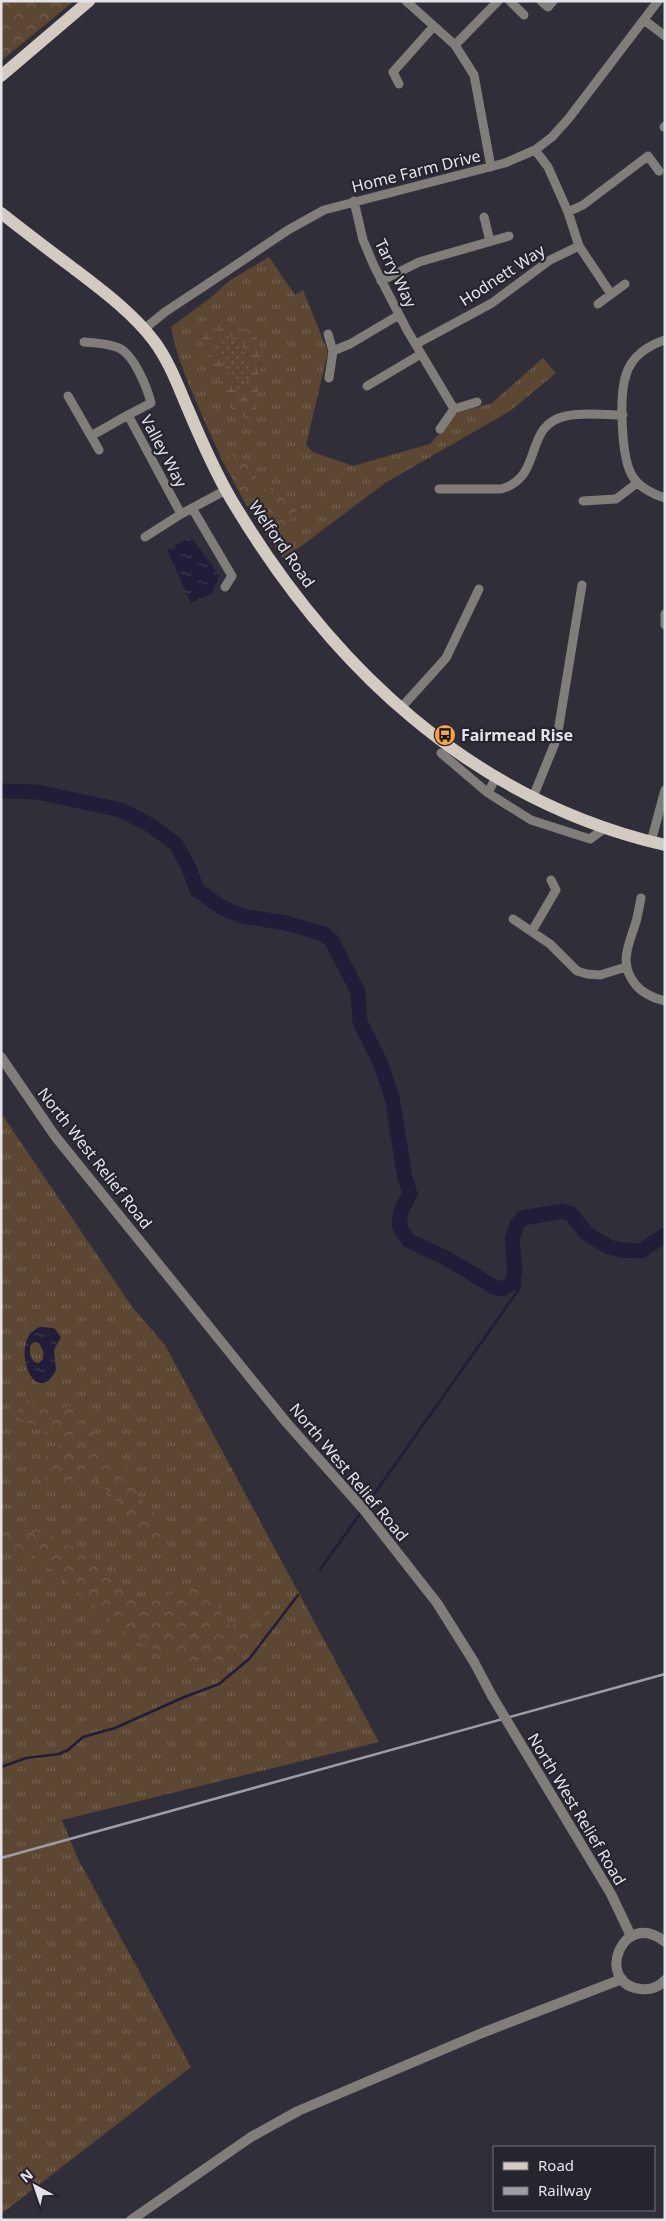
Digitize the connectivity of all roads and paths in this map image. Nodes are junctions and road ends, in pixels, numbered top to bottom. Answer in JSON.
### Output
{"nodes":[{"id":1,"x":89,"y":1,"type":"edge"},
{"id":2,"x":406,"y":1,"type":"edge"},
{"id":3,"x":498,"y":1,"type":"edge"},
{"id":4,"x":510,"y":1,"type":"edge"},
{"id":5,"x":541,"y":1,"type":"edge"},
{"id":6,"x":553,"y":1,"type":"edge"},
{"id":7,"x":658,"y":1,"type":"edge"},
{"id":8,"x":524,"y":15,"type":"dead end"},
{"id":9,"x":644,"y":20,"type":"junction"},
{"id":10,"x":434,"y":26,"type":"junction"},
{"id":11,"x":665,"y":36,"type":"edge"},
{"id":12,"x":455,"y":44,"type":"junction"},
{"id":13,"x":1,"y":76,"type":"edge"},
{"id":14,"x":400,"y":84,"type":"dead end"},
{"id":15,"x":534,"y":150,"type":"junction"},
{"id":16,"x":491,"y":167,"type":"junction"},
{"id":17,"x":659,"y":171,"type":"dead end"},
{"id":18,"x":354,"y":201,"type":"junction"},
{"id":19,"x":568,"y":212,"type":"junction"},
{"id":20,"x":1,"y":213,"type":"edge"},
{"id":21,"x":484,"y":217,"type":"dead end"},
{"id":22,"x":508,"y":236,"type":"dead end"},
{"id":23,"x":490,"y":241,"type":"junction"},
{"id":24,"x":578,"y":246,"type":"junction"},
{"id":25,"x":381,"y":281,"type":"junction"},
{"id":26,"x":625,"y":284,"type":"dead end"},
{"id":27,"x":611,"y":294,"type":"junction"},
{"id":28,"x":598,"y":304,"type":"dead end"},
{"id":29,"x":399,"y":315,"type":"junction"},
{"id":30,"x":144,"y":329,"type":"junction"},
{"id":31,"x":328,"y":334,"type":"dead end"},
{"id":32,"x":665,"y":340,"type":"edge"},
{"id":33,"x":84,"y":342,"type":"dead end"},
{"id":34,"x":416,"y":344,"type":"junction"},
{"id":35,"x":333,"y":350,"type":"junction"},
{"id":36,"x":421,"y":354,"type":"junction"},
{"id":37,"x":329,"y":378,"type":"dead end"},
{"id":38,"x":367,"y":386,"type":"dead end"},
{"id":39,"x":68,"y":396,"type":"dead end"},
{"id":40,"x":477,"y":402,"type":"dead end"},
{"id":41,"x":454,"y":409,"type":"junction"},
{"id":42,"x":128,"y":415,"type":"junction"},
{"id":43,"x":623,"y":415,"type":"junction"},
{"id":44,"x":440,"y":428,"type":"dead end"},
{"id":45,"x":91,"y":436,"type":"junction"},
{"id":46,"x":99,"y":450,"type":"dead end"},
{"id":47,"x":637,"y":483,"type":"junction"},
{"id":48,"x":439,"y":489,"type":"dead end"},
{"id":49,"x":226,"y":490,"type":"junction"},
{"id":50,"x":665,"y":498,"type":"edge"},
{"id":51,"x":582,"y":501,"type":"dead end"},
{"id":52,"x":192,"y":508,"type":"junction"},
{"id":53,"x":181,"y":514,"type":"junction"},
{"id":54,"x":145,"y":537,"type":"dead end"},
{"id":55,"x":582,"y":586,"type":"dead end"},
{"id":56,"x":225,"y":587,"type":"dead end"},
{"id":57,"x":478,"y":588,"type":"dead end"},
{"id":58,"x":665,"y":614,"type":"edge"},
{"id":59,"x":665,"y":625,"type":"edge"},
{"id":60,"x":400,"y":708,"type":"junction"},
{"id":61,"x":441,"y":753,"type":"dead end"},
{"id":62,"x":496,"y":777,"type":"junction"},
{"id":63,"x":665,"y":790,"type":"edge"},
{"id":64,"x":488,"y":793,"type":"junction"},
{"id":65,"x":533,"y":797,"type":"junction"},
{"id":66,"x":605,"y":828,"type":"junction"},
{"id":67,"x":651,"y":842,"type":"junction"},
{"id":68,"x":665,"y":845,"type":"edge"},
{"id":69,"x":551,"y":880,"type":"dead end"},
{"id":70,"x":641,"y":898,"type":"dead end"},
{"id":71,"x":513,"y":919,"type":"dead end"},
{"id":72,"x":532,"y":931,"type":"junction"},
{"id":73,"x":626,"y":967,"type":"junction"},
{"id":74,"x":665,"y":1001,"type":"edge"},
{"id":75,"x":1,"y":1057,"type":"edge"},
{"id":76,"x":630,"y":1936,"type":"junction"},
{"id":77,"x":665,"y":1942,"type":"edge"},
{"id":78,"x":622,"y":1979,"type":"junction"},
{"id":79,"x":665,"y":1980,"type":"edge"},
{"id":80,"x":131,"y":2220,"type":"edge"}],
"edges":[{"from":1,"to":13,"type":"main road"},
{"from":2,"to":10,"type":"street"},
{"from":3,"to":12,"type":"street"},
{"from":4,"to":8,"type":"street"},
{"from":5,"to":6,"type":"street"},
{"from":7,"to":9,"type":"street","name":"Home Farm Drive"},
{"from":9,"to":11,"type":"street"},
{"from":9,"to":15,"type":"street","name":"Home Farm Drive"},
{"from":10,"to":12,"type":"street"},
{"from":10,"to":14,"type":"street"},
{"from":12,"to":16,"type":"street"},
{"from":15,"to":16,"type":"street","name":"Home Farm Drive"},
{"from":15,"to":19,"type":"street"},
{"from":16,"to":18,"type":"street","name":"Home Farm Drive"},
{"from":17,"to":19,"type":"street"},
{"from":18,"to":25,"type":"street","name":"Tarry Way"},
{"from":18,"to":30,"type":"street","name":"Home Farm Drive"},
{"from":19,"to":24,"type":"street"},
{"from":20,"to":30,"type":"main road","name":"Welford Road"},
{"from":21,"to":23,"type":"street"},
{"from":22,"to":23,"type":"street"},
{"from":23,"to":25,"type":"street"},
{"from":24,"to":27,"type":"street"},
{"from":24,"to":34,"type":"street","name":"Hodnett Way"},
{"from":25,"to":29,"type":"street","name":"Tarry Way"},
{"from":26,"to":27,"type":"street"},
{"from":27,"to":28,"type":"street"},
{"from":29,"to":34,"type":"street","name":"Tarry Way"},
{"from":29,"to":35,"type":"street"},
{"from":30,"to":49,"type":"main road","name":"Welford Road"},
{"from":31,"to":35,"type":"street"},
{"from":32,"to":43,"type":"street"},
{"from":33,"to":42,"type":"street","name":"Valley Way"},
{"from":34,"to":36,"type":"street","name":"Tarry Way"},
{"from":35,"to":37,"type":"street"},
{"from":36,"to":38,"type":"street"},
{"from":36,"to":41,"type":"street","name":"Tarry Way"},
{"from":39,"to":45,"type":"street"},
{"from":40,"to":41,"type":"street"},
{"from":41,"to":44,"type":"street"},
{"from":42,"to":45,"type":"street"},
{"from":42,"to":53,"type":"street","name":"Valley Way"},
{"from":43,"to":47,"type":"street"},
{"from":43,"to":48,"type":"street"},
{"from":45,"to":46,"type":"street"},
{"from":47,"to":50,"type":"street"},
{"from":47,"to":51,"type":"street"},
{"from":49,"to":52,"type":"street","name":"Valley Way"},
{"from":49,"to":60,"type":"main road","name":"Welford Road"},
{"from":52,"to":53,"type":"street","name":"Valley Way"},
{"from":52,"to":56,"type":"street"},
{"from":53,"to":54,"type":"street"},
{"from":55,"to":65,"type":"street"},
{"from":57,"to":60,"type":"street"},
{"from":58,"to":59,"type":"street"},
{"from":60,"to":62,"type":"main road","name":"Welford Road"},
{"from":61,"to":64,"type":"street"},
{"from":62,"to":64,"type":"street"},
{"from":62,"to":65,"type":"main road","name":"Welford Road"},
{"from":63,"to":67,"type":"street"},
{"from":64,"to":66,"type":"street"},
{"from":65,"to":66,"type":"main road","name":"Welford Road"},
{"from":66,"to":67,"type":"main road","name":"Welford Road"},
{"from":67,"to":68,"type":"main road","name":"Welford Road"},
{"from":69,"to":72,"type":"street"},
{"from":70,"to":73,"type":"street"},
{"from":71,"to":72,"type":"street"},
{"from":72,"to":73,"type":"street"},
{"from":73,"to":74,"type":"street"},
{"from":75,"to":76,"type":"street","name":"North West Relief Road","bridge":true},
{"from":76,"to":77,"type":"street"},
{"from":76,"to":78,"type":"street"},
{"from":78,"to":79,"type":"street"},
{"from":78,"to":80,"type":"street"}]}
